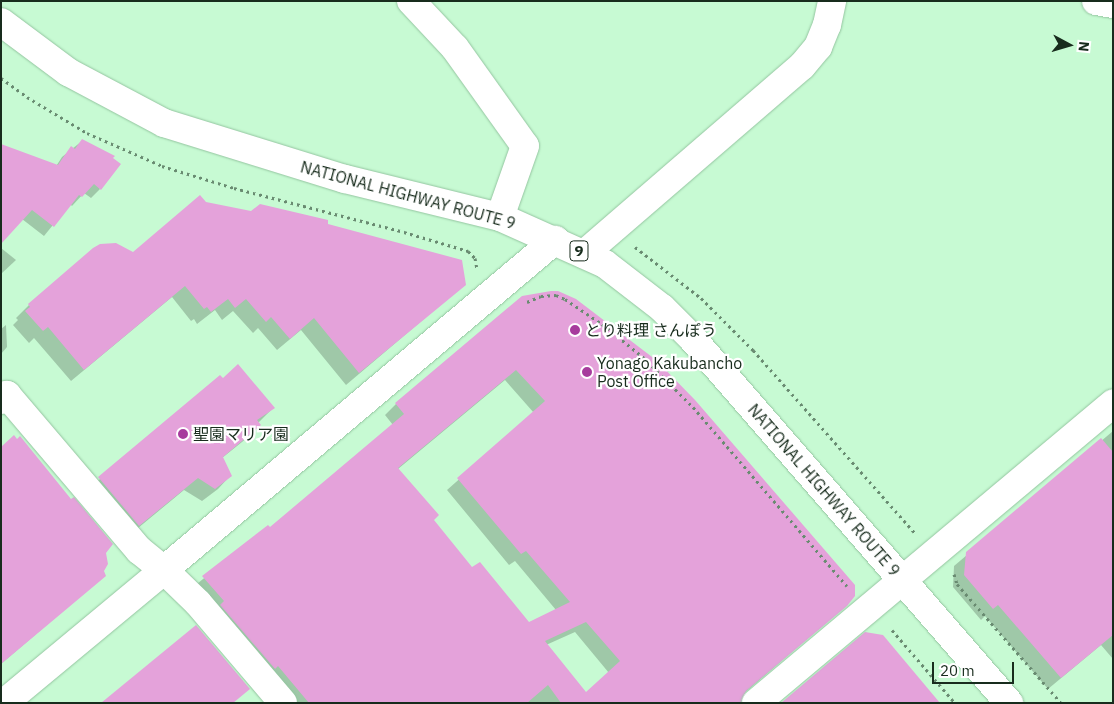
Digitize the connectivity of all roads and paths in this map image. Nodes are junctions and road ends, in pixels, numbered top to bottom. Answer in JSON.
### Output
{"nodes":[{"id":1,"x":411,"y":1,"type":"edge"},
{"id":2,"x":832,"y":1,"type":"edge"},
{"id":3,"x":1096,"y":1,"type":"edge"},
{"id":4,"x":1113,"y":4,"type":"edge"},
{"id":5,"x":1,"y":22,"type":"edge"},
{"id":6,"x":1,"y":79,"type":"edge"},
{"id":7,"x":500,"y":217,"type":"junction"},
{"id":8,"x":554,"y":240,"type":"junction"},
{"id":9,"x":628,"y":242,"type":"dead end"},
{"id":10,"x":584,"y":254,"type":"junction"},
{"id":11,"x":478,"y":276,"type":"dead end"},
{"id":12,"x":525,"y":303,"type":"dead end"},
{"id":13,"x":1,"y":400,"type":"edge"},
{"id":14,"x":1113,"y":403,"type":"edge"},
{"id":15,"x":920,"y":535,"type":"dead end"},
{"id":16,"x":164,"y":570,"type":"junction"},
{"id":17,"x":955,"y":570,"type":"dead end"},
{"id":18,"x":902,"y":580,"type":"junction"},
{"id":19,"x":847,"y":586,"type":"dead end"},
{"id":20,"x":892,"y":630,"type":"dead end"},
{"id":21,"x":4,"y":703,"type":"edge"},
{"id":22,"x":282,"y":703,"type":"edge"},
{"id":23,"x":756,"y":703,"type":"edge"},
{"id":24,"x":955,"y":703,"type":"edge"},
{"id":25,"x":1009,"y":703,"type":"edge"},
{"id":26,"x":1061,"y":703,"type":"edge"}],
"edges":[{"from":1,"to":7,"type":"main road"},
{"from":2,"to":10,"type":"main road"},
{"from":3,"to":4,"type":"main road"},
{"from":5,"to":7,"type":"main road","name":"NATIONAL HIGHWAY ROUTE 9","number":"9"},
{"from":6,"to":11,"type":"path"},
{"from":7,"to":8,"type":"main road","name":"NATIONAL HIGHWAY ROUTE 9","number":"9"},
{"from":8,"to":10,"type":"main road","name":"NATIONAL HIGHWAY ROUTE 9","number":"9"},
{"from":8,"to":16,"type":"main road"},
{"from":9,"to":15,"type":"path"},
{"from":10,"to":18,"type":"main road","name":"NATIONAL HIGHWAY ROUTE 9","number":"9"},
{"from":12,"to":19,"type":"path"},
{"from":13,"to":16,"type":"main road"},
{"from":14,"to":18,"type":"main road"},
{"from":16,"to":21,"type":"main road"},
{"from":16,"to":22,"type":"main road"},
{"from":17,"to":26,"type":"path"},
{"from":18,"to":23,"type":"main road"},
{"from":18,"to":25,"type":"main road","name":"NATIONAL HIGHWAY ROUTE 9","number":"9"},
{"from":20,"to":24,"type":"path"}]}
